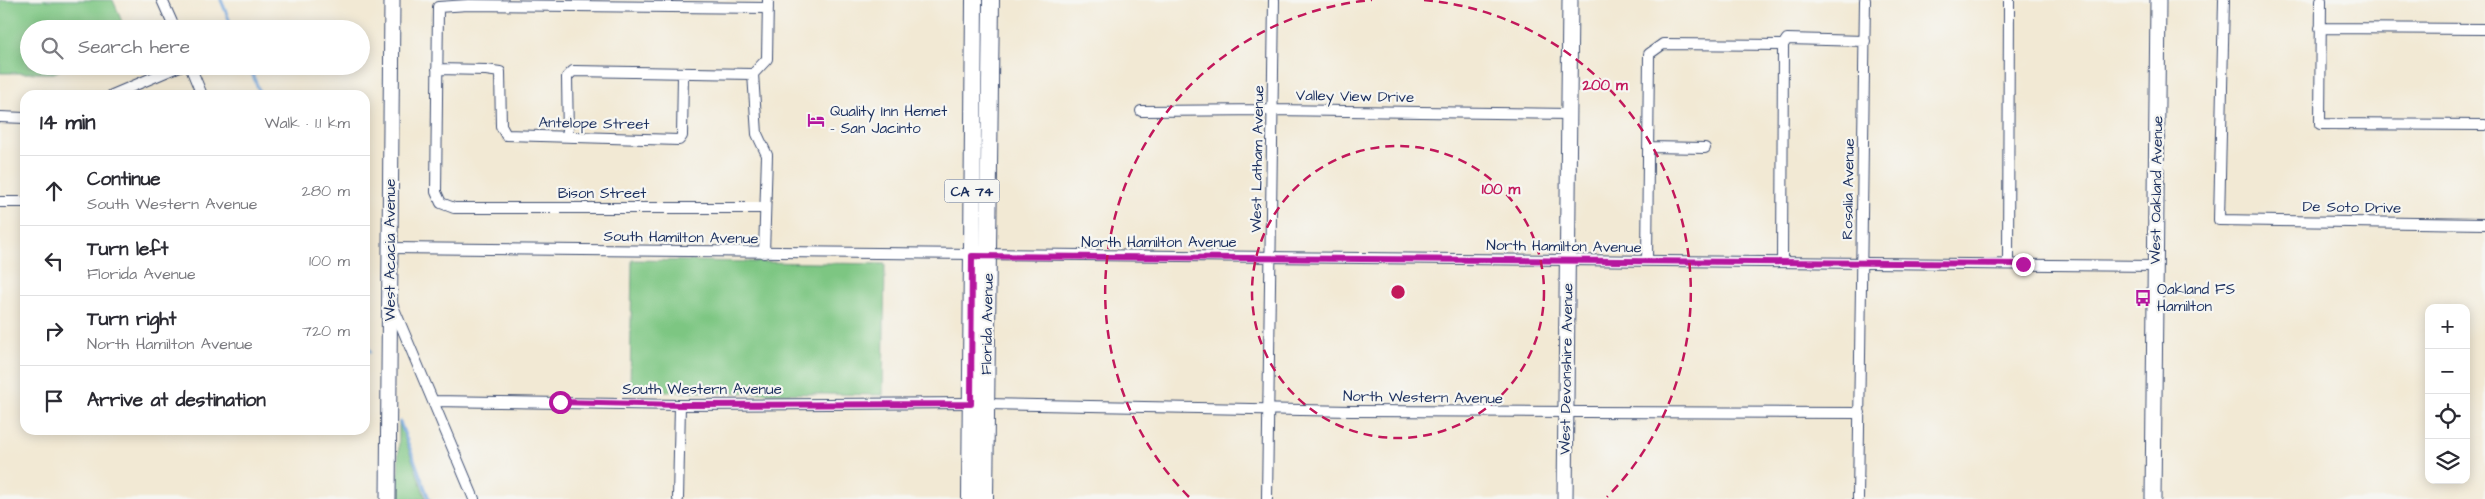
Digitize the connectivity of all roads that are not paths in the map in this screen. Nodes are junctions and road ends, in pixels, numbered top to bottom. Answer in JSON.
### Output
{"nodes":[{"id":1,"x":162,"y":0,"type":"edge"},
{"id":2,"x":392,"y":0,"type":"edge"},
{"id":3,"x":974,"y":0,"type":"edge"},
{"id":4,"x":991,"y":0,"type":"edge"},
{"id":5,"x":1274,"y":0,"type":"edge"},
{"id":6,"x":1570,"y":0,"type":"edge"},
{"id":7,"x":1865,"y":0,"type":"edge"},
{"id":8,"x":2009,"y":0,"type":"edge"},
{"id":9,"x":2158,"y":0,"type":"edge"},
{"id":10,"x":2224,"y":0,"type":"edge"},
{"id":11,"x":2320,"y":0,"type":"edge"},
{"id":12,"x":768,"y":4,"type":"edge"},
{"id":13,"x":171,"y":20,"type":"edge"},
{"id":14,"x":2320,"y":28,"type":"junction"},
{"id":15,"x":2485,"y":29,"type":"edge"},
{"id":16,"x":1865,"y":40,"type":"junction"},
{"id":17,"x":1783,"y":45,"type":"junction"},
{"id":18,"x":437,"y":69,"type":"junction"},
{"id":19,"x":684,"y":74,"type":"junction"},
{"id":20,"x":753,"y":74,"type":"junction"},
{"id":21,"x":159,"y":75,"type":"edge"},
{"id":22,"x":194,"y":75,"type":"edge"},
{"id":23,"x":124,"y":90,"type":"edge"},
{"id":24,"x":200,"y":90,"type":"edge"},
{"id":25,"x":1272,"y":110,"type":"junction"},
{"id":26,"x":1141,"y":112,"type":"dead end"},
{"id":27,"x":1569,"y":114,"type":"junction"},
{"id":28,"x":0,"y":117,"type":"edge"},
{"id":29,"x":20,"y":118,"type":"edge"},
{"id":30,"x":2485,"y":125,"type":"edge"},
{"id":31,"x":568,"y":137,"type":"junction"},
{"id":32,"x":1648,"y":147,"type":"junction"},
{"id":33,"x":1705,"y":148,"type":"dead end"},
{"id":34,"x":0,"y":202,"type":"edge"},
{"id":35,"x":20,"y":202,"type":"edge"},
{"id":36,"x":764,"y":208,"type":"junction"},
{"id":37,"x":2485,"y":224,"type":"edge"},
{"id":38,"x":390,"y":248,"type":"junction"},
{"id":39,"x":764,"y":253,"type":"junction"},
{"id":40,"x":980,"y":256,"type":"junction"},
{"id":41,"x":1271,"y":258,"type":"junction"},
{"id":42,"x":1567,"y":261,"type":"junction"},
{"id":43,"x":1647,"y":261,"type":"junction"},
{"id":44,"x":1782,"y":262,"type":"junction"},
{"id":45,"x":1862,"y":263,"type":"junction"},
{"id":46,"x":2008,"y":264,"type":"junction"},
{"id":47,"x":2156,"y":266,"type":"junction"},
{"id":48,"x":389,"y":298,"type":"junction"},
{"id":49,"x":433,"y":401,"type":"junction"},
{"id":50,"x":978,"y":404,"type":"junction"},
{"id":51,"x":680,"y":405,"type":"junction"},
{"id":52,"x":1269,"y":410,"type":"junction"},
{"id":53,"x":1566,"y":413,"type":"junction"},
{"id":54,"x":1860,"y":413,"type":"junction"},
{"id":55,"x":388,"y":499,"type":"edge"},
{"id":56,"x":474,"y":499,"type":"edge"},
{"id":57,"x":678,"y":499,"type":"edge"},
{"id":58,"x":970,"y":499,"type":"edge"},
{"id":59,"x":985,"y":499,"type":"edge"},
{"id":60,"x":1268,"y":499,"type":"edge"},
{"id":61,"x":1565,"y":499,"type":"edge"},
{"id":62,"x":1858,"y":499,"type":"edge"},
{"id":63,"x":2153,"y":499,"type":"edge"}],
"edges":[{"from":1,"to":13,"type":"street"},
{"from":2,"to":38,"type":"street","name":"West Acacia Avenue"},
{"from":3,"to":40,"type":"main road","name":"Florida Avenue","number":"CA 74"},
{"from":4,"to":40,"type":"main road","name":"Florida Avenue"},
{"from":5,"to":25,"type":"street","name":"West Latham Avenue"},
{"from":6,"to":27,"type":"street","name":"West Devonshire Avenue"},
{"from":7,"to":16,"type":"street","name":"Rosalia Avenue"},
{"from":8,"to":46,"type":"street"},
{"from":9,"to":47,"type":"street","name":"West Oakland Avenue"},
{"from":10,"to":37,"type":"street","name":"De Soto Drive"},
{"from":11,"to":14,"type":"street"},
{"from":12,"to":18,"type":"street"},
{"from":12,"to":20,"type":"street"},
{"from":14,"to":15,"type":"street"},
{"from":14,"to":30,"type":"street"},
{"from":16,"to":17,"type":"street"},
{"from":16,"to":45,"type":"street","name":"Rosalia Avenue"},
{"from":17,"to":32,"type":"street"},
{"from":17,"to":44,"type":"street"},
{"from":18,"to":31,"type":"street","name":"Antelope Street"},
{"from":18,"to":36,"type":"street","name":"Bison Street"},
{"from":19,"to":20,"type":"street"},
{"from":19,"to":31,"type":"street","name":"Antelope Street"},
{"from":19,"to":31,"type":"street"},
{"from":20,"to":36,"type":"street"},
{"from":21,"to":23,"type":"street"},
{"from":22,"to":24,"type":"street"},
{"from":25,"to":26,"type":"street","name":"Valley View Drive"},
{"from":25,"to":27,"type":"street","name":"Valley View Drive"},
{"from":25,"to":41,"type":"street","name":"West Latham Avenue"},
{"from":27,"to":42,"type":"street","name":"West Devonshire Avenue"},
{"from":28,"to":29,"type":"street"},
{"from":32,"to":33,"type":"street"},
{"from":32,"to":43,"type":"street"},
{"from":34,"to":35,"type":"street"},
{"from":36,"to":39,"type":"street"},
{"from":38,"to":39,"type":"street","name":"South Hamilton Avenue"},
{"from":38,"to":48,"type":"street","name":"West Acacia Avenue"},
{"from":39,"to":40,"type":"street","name":"South Hamilton Avenue"},
{"from":40,"to":41,"type":"street","name":"North Hamilton Avenue"},
{"from":40,"to":50,"type":"main road","name":"Florida Avenue","number":"CA 74"},
{"from":41,"to":42,"type":"street","name":"North Hamilton Avenue"},
{"from":41,"to":52,"type":"street","name":"West Latham Avenue"},
{"from":42,"to":43,"type":"street","name":"North Hamilton Avenue"},
{"from":42,"to":53,"type":"street","name":"West Devonshire Avenue"},
{"from":43,"to":44,"type":"street","name":"North Hamilton Avenue"},
{"from":44,"to":45,"type":"street","name":"North Hamilton Avenue"},
{"from":45,"to":46,"type":"street","name":"North Hamilton Avenue"},
{"from":45,"to":54,"type":"street","name":"Rosalia Avenue"},
{"from":46,"to":47,"type":"street","name":"North Hamilton Avenue"},
{"from":47,"to":63,"type":"street","name":"West Oakland Avenue"},
{"from":48,"to":49,"type":"street"},
{"from":48,"to":55,"type":"street","name":"West Acacia Avenue"},
{"from":49,"to":51,"type":"street","name":"South Western Avenue"},
{"from":49,"to":56,"type":"street"},
{"from":50,"to":51,"type":"street","name":"South Western Avenue"},
{"from":50,"to":52,"type":"street","name":"North Western Avenue"},
{"from":50,"to":58,"type":"main road","name":"Florida Avenue","number":"CA 74"},
{"from":50,"to":59,"type":"main road","name":"Florida Avenue"},
{"from":51,"to":57,"type":"street"},
{"from":52,"to":53,"type":"street","name":"North Western Avenue"},
{"from":52,"to":60,"type":"street","name":"West Latham Avenue"},
{"from":53,"to":54,"type":"street","name":"North Western Avenue"},
{"from":53,"to":61,"type":"street","name":"West Devonshire Avenue"},
{"from":54,"to":62,"type":"street","name":"Rosalia Avenue"}]}
